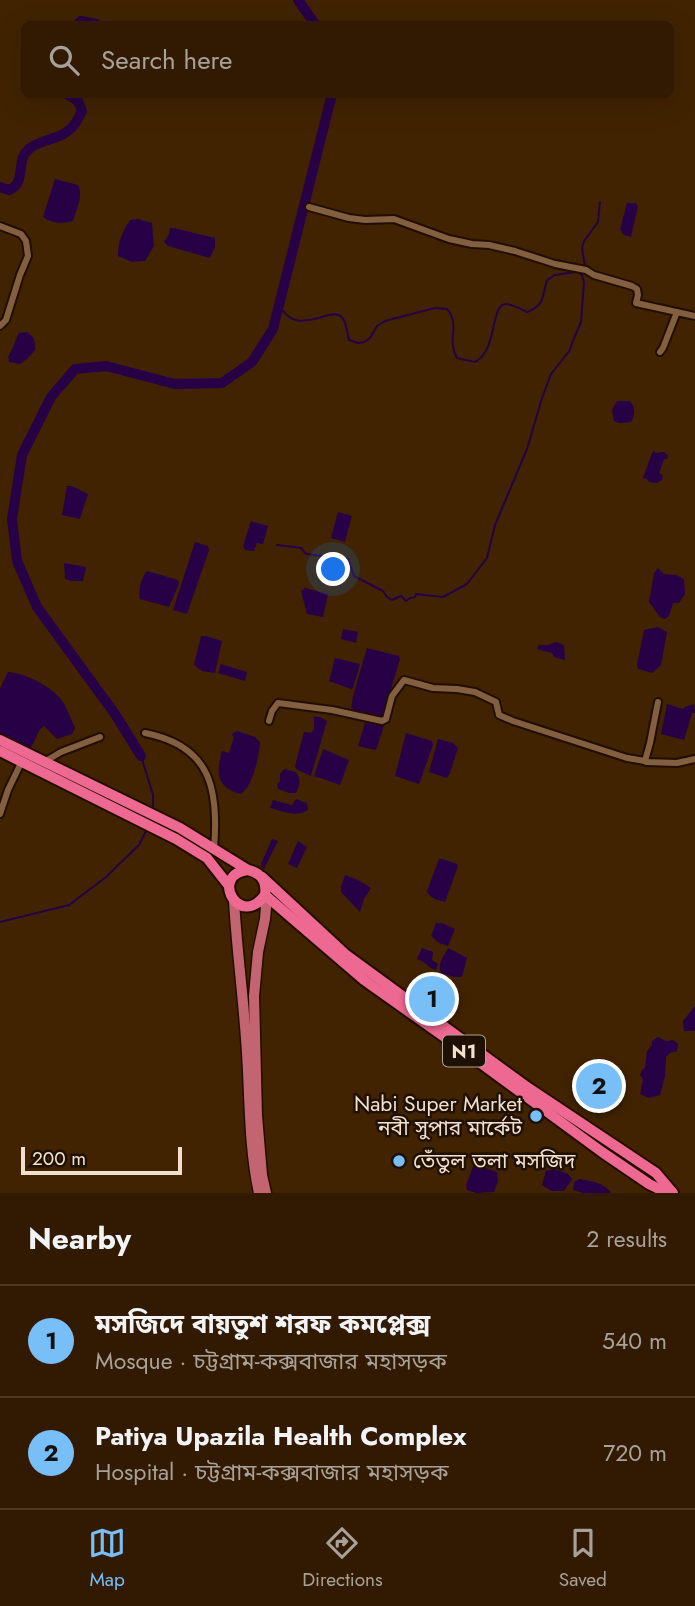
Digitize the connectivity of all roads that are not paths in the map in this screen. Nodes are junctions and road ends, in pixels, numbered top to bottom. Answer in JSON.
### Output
{"nodes":[{"id":1,"x":309,"y":207,"type":"dead end"},
{"id":2,"x":0,"y":226,"type":"edge"},
{"id":3,"x":677,"y":312,"type":"junction"},
{"id":4,"x":695,"y":316,"type":"edge"},
{"id":5,"x":0,"y":326,"type":"edge"},
{"id":6,"x":660,"y":352,"type":"dead end"},
{"id":7,"x":658,"y":702,"type":"dead end"},
{"id":8,"x":269,"y":721,"type":"dead end"},
{"id":9,"x":145,"y":733,"type":"dead end"},
{"id":10,"x":100,"y":737,"type":"dead end"},
{"id":11,"x":0,"y":740,"type":"edge"},
{"id":12,"x":0,"y":751,"type":"edge"},
{"id":13,"x":695,"y":759,"type":"edge"},
{"id":14,"x":44,"y":761,"type":"junction"},
{"id":15,"x":645,"y":761,"type":"junction"},
{"id":16,"x":21,"y":763,"type":"junction"},
{"id":17,"x":34,"y":770,"type":"junction"},
{"id":18,"x":125,"y":809,"type":"junction"},
{"id":19,"x":0,"y":814,"type":"edge"},
{"id":20,"x":214,"y":849,"type":"junction"},
{"id":21,"x":248,"y":870,"type":"junction"},
{"id":22,"x":262,"y":877,"type":"junction"},
{"id":23,"x":229,"y":886,"type":"junction"},
{"id":24,"x":263,"y":897,"type":"junction"},
{"id":25,"x":234,"y":901,"type":"junction"},
{"id":26,"x":259,"y":1193,"type":"edge"},
{"id":27,"x":266,"y":1193,"type":"edge"},
{"id":28,"x":667,"y":1193,"type":"edge"},
{"id":29,"x":673,"y":1193,"type":"edge"}],
"edges":[{"from":1,"to":3,"type":"street"},
{"from":2,"to":5,"type":"street"},
{"from":3,"to":4,"type":"street"},
{"from":3,"to":6,"type":"street"},
{"from":7,"to":15,"type":"street"},
{"from":8,"to":15,"type":"street"},
{"from":9,"to":20,"type":"street"},
{"from":10,"to":14,"type":"street"},
{"from":11,"to":14,"type":"highway","number":"N1"},
{"from":12,"to":16,"type":"highway","number":"N1"},
{"from":13,"to":15,"type":"street"},
{"from":14,"to":17,"type":"street"},
{"from":14,"to":18,"type":"highway","number":"N1"},
{"from":16,"to":17,"type":"highway","number":"N1"},
{"from":16,"to":19,"type":"street"},
{"from":17,"to":18,"type":"highway","number":"N1"},
{"from":18,"to":20,"type":"highway","number":"N1"},
{"from":18,"to":23,"type":"highway","number":"N1"},
{"from":20,"to":21,"type":"highway","number":"N1"},
{"from":21,"to":22,"type":"highway","number":"N1"},
{"from":21,"to":23,"type":"highway"},
{"from":22,"to":24,"type":"highway"},
{"from":22,"to":29,"type":"highway","number":"N1"},
{"from":23,"to":25,"type":"highway","number":"N1"},
{"from":24,"to":25,"type":"highway"},
{"from":24,"to":27,"type":"main road"},
{"from":24,"to":28,"type":"highway","number":"N1"},
{"from":25,"to":26,"type":"main road"}]}
